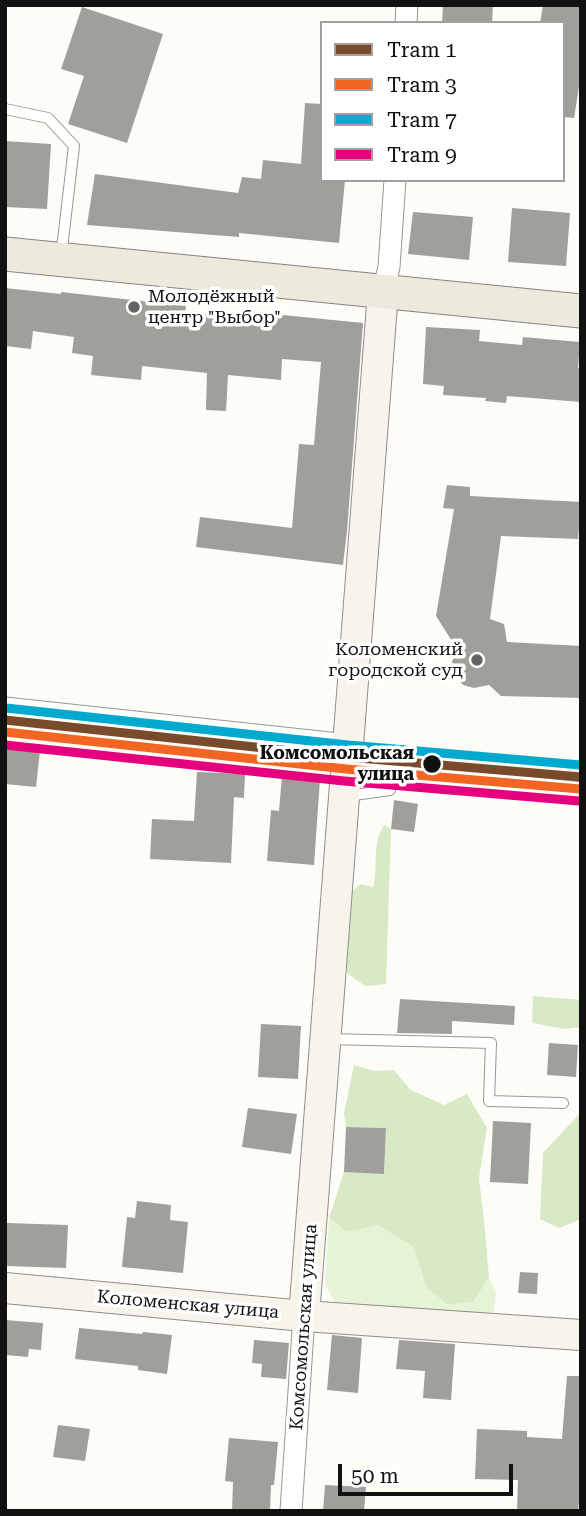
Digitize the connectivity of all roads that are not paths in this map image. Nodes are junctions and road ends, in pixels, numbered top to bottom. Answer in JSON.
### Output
{"nodes":[{"id":1,"x":5,"y":109,"type":"edge"},
{"id":2,"x":395,"y":182,"type":"edge"},
{"id":3,"x":5,"y":254,"type":"edge"},
{"id":4,"x":61,"y":260,"type":"junction"},
{"id":5,"x":383,"y":292,"type":"junction"},
{"id":6,"x":581,"y":311,"type":"edge"},
{"id":7,"x":5,"y":708,"type":"edge"},
{"id":8,"x":348,"y":756,"type":"junction"},
{"id":9,"x":390,"y":790,"type":"dead end"},
{"id":10,"x":581,"y":793,"type":"edge"},
{"id":11,"x":344,"y":797,"type":"junction"},
{"id":12,"x":326,"y":1039,"type":"junction"},
{"id":13,"x":563,"y":1103,"type":"dead end"},
{"id":14,"x":5,"y":1288,"type":"edge"},
{"id":15,"x":304,"y":1316,"type":"junction"},
{"id":16,"x":581,"y":1335,"type":"edge"},
{"id":17,"x":291,"y":1511,"type":"edge"}],
"edges":[{"from":1,"to":4,"type":"lane"},
{"from":2,"to":5,"type":"street","name":"Комсомольская улица"},
{"from":3,"to":4,"type":"main road"},
{"from":4,"to":5,"type":"main road"},
{"from":5,"to":6,"type":"main road"},
{"from":5,"to":8,"type":"street","name":"Комсомольская улица"},
{"from":7,"to":8,"type":"street"},
{"from":8,"to":10,"type":"street"},
{"from":8,"to":11,"type":"street","name":"Комсомольская улица"},
{"from":9,"to":11,"type":"lane"},
{"from":11,"to":12,"type":"street","name":"Комсомольская улица"},
{"from":12,"to":13,"type":"lane"},
{"from":12,"to":15,"type":"street","name":"Комсомольская улица"},
{"from":14,"to":15,"type":"street","name":"Коломенская улица"},
{"from":15,"to":16,"type":"street","name":"Коломенская улица"},
{"from":15,"to":17,"type":"street","name":"Комсомольская улица"}]}
